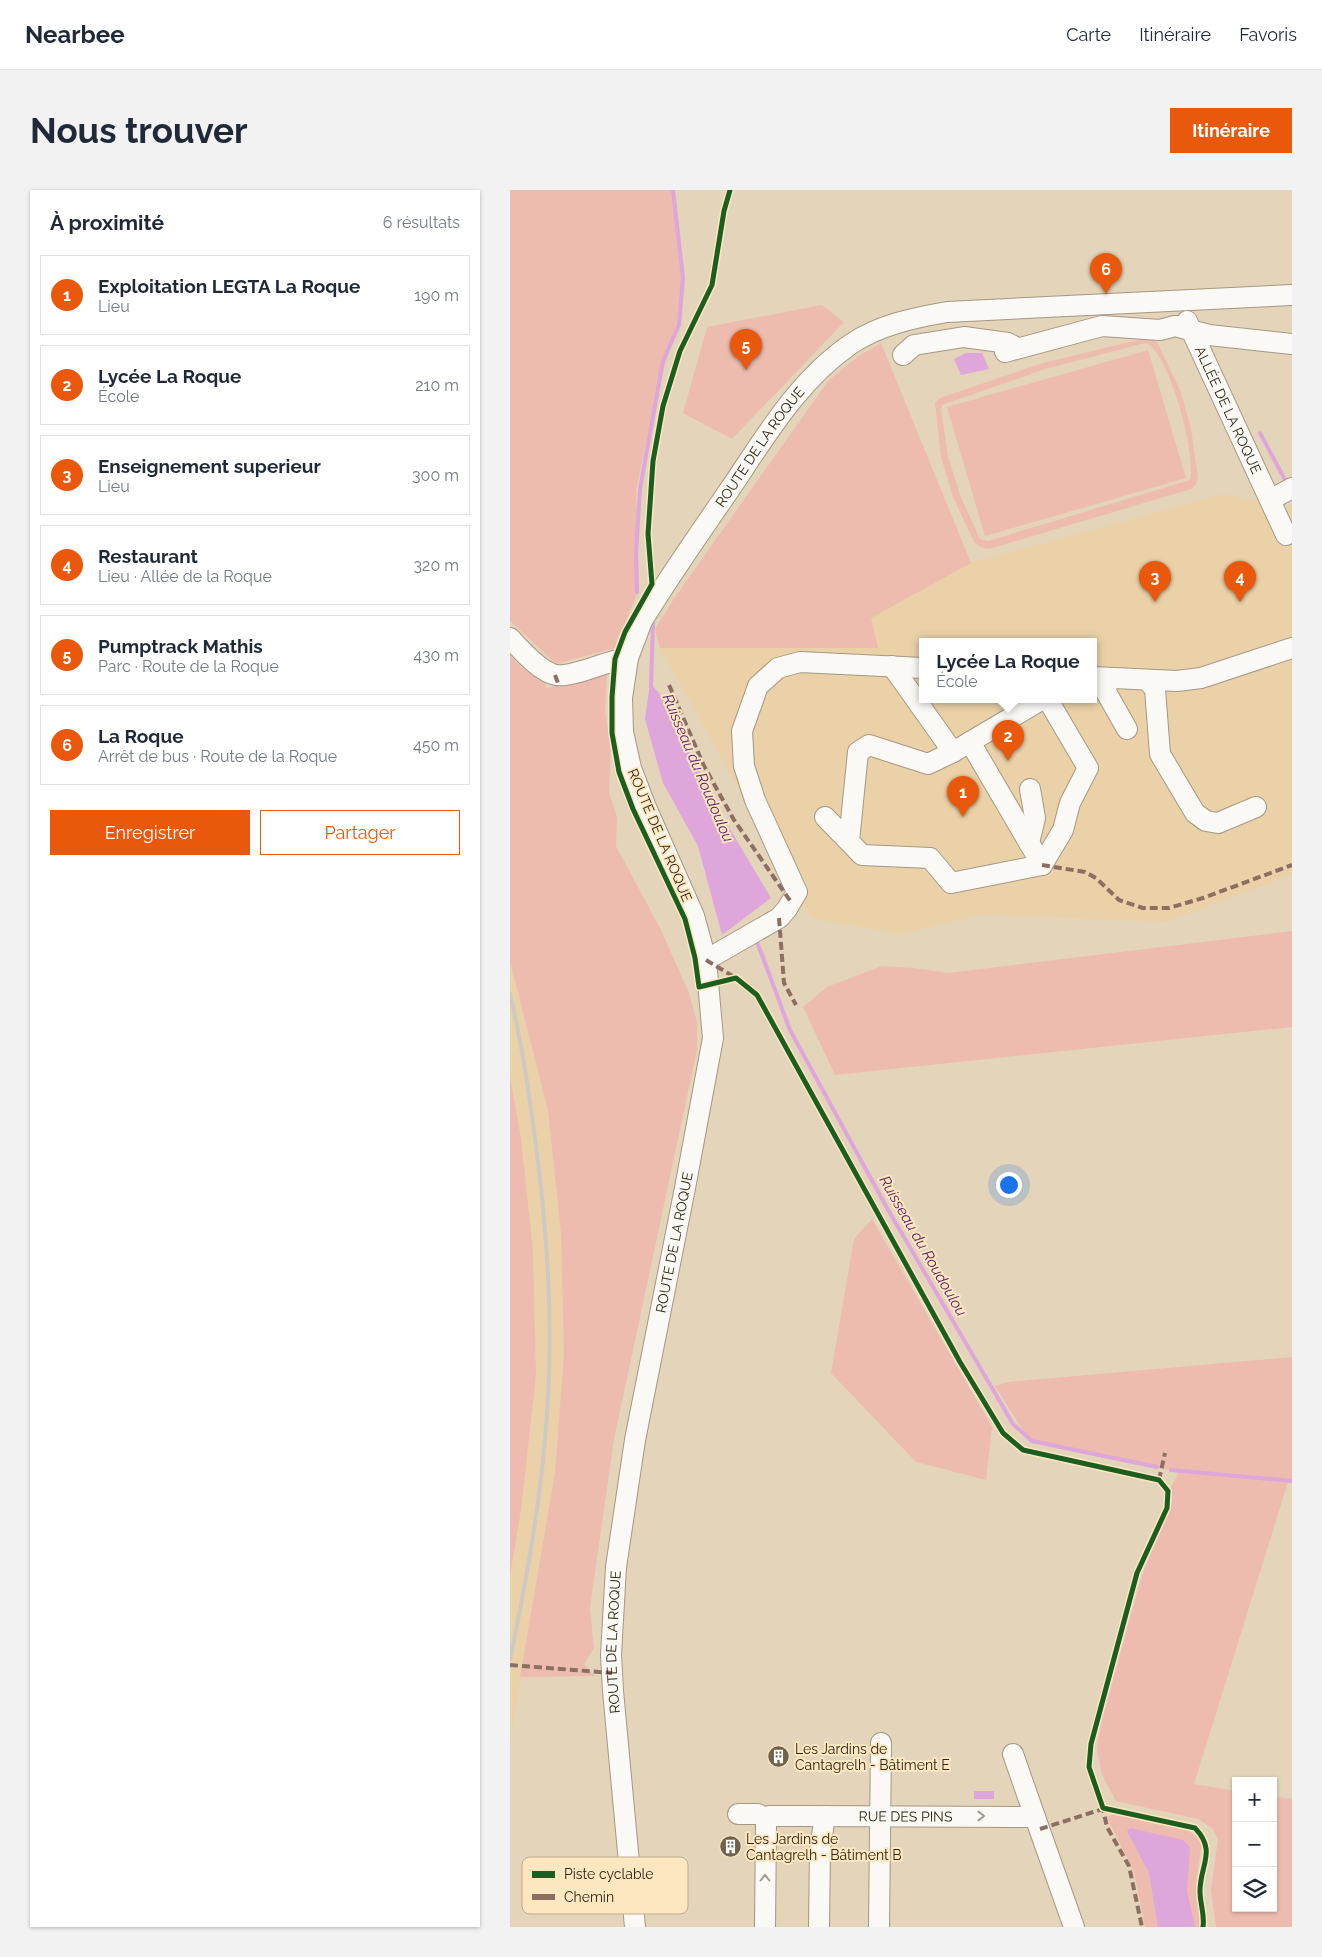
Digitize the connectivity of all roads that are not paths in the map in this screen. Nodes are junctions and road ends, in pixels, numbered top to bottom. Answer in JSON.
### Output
{"nodes":[{"id":1,"x":1292,"y":294,"type":"edge"},
{"id":2,"x":1182,"y":300,"type":"junction"},
{"id":3,"x":1189,"y":329,"type":"junction"},
{"id":4,"x":1292,"y":344,"type":"edge"},
{"id":5,"x":903,"y":355,"type":"dead end"},
{"id":6,"x":1292,"y":488,"type":"edge"},
{"id":7,"x":1270,"y":500,"type":"junction"},
{"id":8,"x":1283,"y":526,"type":"dead end"},
{"id":9,"x":510,"y":638,"type":"edge"},
{"id":10,"x":1292,"y":648,"type":"edge"},
{"id":11,"x":628,"y":658,"type":"junction"},
{"id":12,"x":892,"y":666,"type":"junction"},
{"id":13,"x":919,"y":668,"type":"edge"},
{"id":14,"x":1100,"y":678,"type":"edge"},
{"id":15,"x":1147,"y":680,"type":"junction"},
{"id":16,"x":1036,"y":703,"type":"edge"},
{"id":17,"x":1050,"y":703,"type":"edge"},
{"id":18,"x":1127,"y":729,"type":"dead end"},
{"id":19,"x":970,"y":742,"type":"junction"},
{"id":20,"x":953,"y":752,"type":"junction"},
{"id":21,"x":1030,"y":789,"type":"dead end"},
{"id":22,"x":1256,"y":807,"type":"dead end"},
{"id":23,"x":825,"y":817,"type":"dead end"},
{"id":24,"x":849,"y":842,"type":"junction"},
{"id":25,"x":1029,"y":843,"type":"junction"},
{"id":26,"x":1042,"y":865,"type":"junction"},
{"id":27,"x":706,"y":960,"type":"junction"},
{"id":28,"x":881,"y":1743,"type":"dead end"},
{"id":29,"x":1013,"y":1754,"type":"dead end"},
{"id":30,"x":825,"y":1816,"type":"junction"},
{"id":31,"x":880,"y":1816,"type":"junction"},
{"id":32,"x":1035,"y":1816,"type":"junction"},
{"id":33,"x":627,"y":1857,"type":"edge"},
{"id":34,"x":633,"y":1914,"type":"edge"},
{"id":35,"x":634,"y":1927,"type":"edge"},
{"id":36,"x":765,"y":1927,"type":"edge"},
{"id":37,"x":819,"y":1927,"type":"edge"},
{"id":38,"x":879,"y":1927,"type":"edge"},
{"id":39,"x":1074,"y":1927,"type":"edge"}],
"edges":[{"from":1,"to":2,"type":"street","name":"ROUTE DE LA ROQUE"},
{"from":2,"to":3,"type":"street","name":"ALLÉE DE LA ROQUE"},
{"from":2,"to":11,"type":"street","name":"ROUTE DE LA ROQUE"},
{"from":3,"to":4,"type":"street"},
{"from":3,"to":5,"type":"street"},
{"from":3,"to":7,"type":"street","name":"ALLÉE DE LA ROQUE"},
{"from":6,"to":7,"type":"street"},
{"from":7,"to":8,"type":"street","name":"ALLÉE DE LA ROQUE"},
{"from":9,"to":11,"type":"street"},
{"from":10,"to":15,"type":"street"},
{"from":11,"to":27,"type":"street","name":"ROUTE DE LA ROQUE"},
{"from":12,"to":13,"type":"street"},
{"from":12,"to":20,"type":"street"},
{"from":12,"to":27,"type":"street"},
{"from":14,"to":15,"type":"street"},
{"from":14,"to":18,"type":"street"},
{"from":15,"to":22,"type":"street"},
{"from":16,"to":19,"type":"street"},
{"from":17,"to":26,"type":"street"},
{"from":19,"to":20,"type":"street"},
{"from":19,"to":25,"type":"street"},
{"from":20,"to":24,"type":"street"},
{"from":21,"to":25,"type":"street"},
{"from":23,"to":24,"type":"street"},
{"from":24,"to":26,"type":"street"},
{"from":25,"to":26,"type":"street"},
{"from":27,"to":33,"type":"street","name":"ROUTE DE LA ROQUE"},
{"from":28,"to":31,"type":"street"},
{"from":29,"to":32,"type":"street"},
{"from":30,"to":31,"type":"street","name":"RUE DES PINS"},
{"from":36,"to":30,"type":"street","name":"RUE DES PINS","one_way":true},
{"from":30,"to":37,"type":"street"},
{"from":31,"to":32,"type":"street","name":"RUE DES PINS","one_way":true},
{"from":31,"to":38,"type":"street"},
{"from":32,"to":39,"type":"street"},
{"from":34,"to":35,"type":"street","name":"ROUTE DE LA ROQUE"}]}
